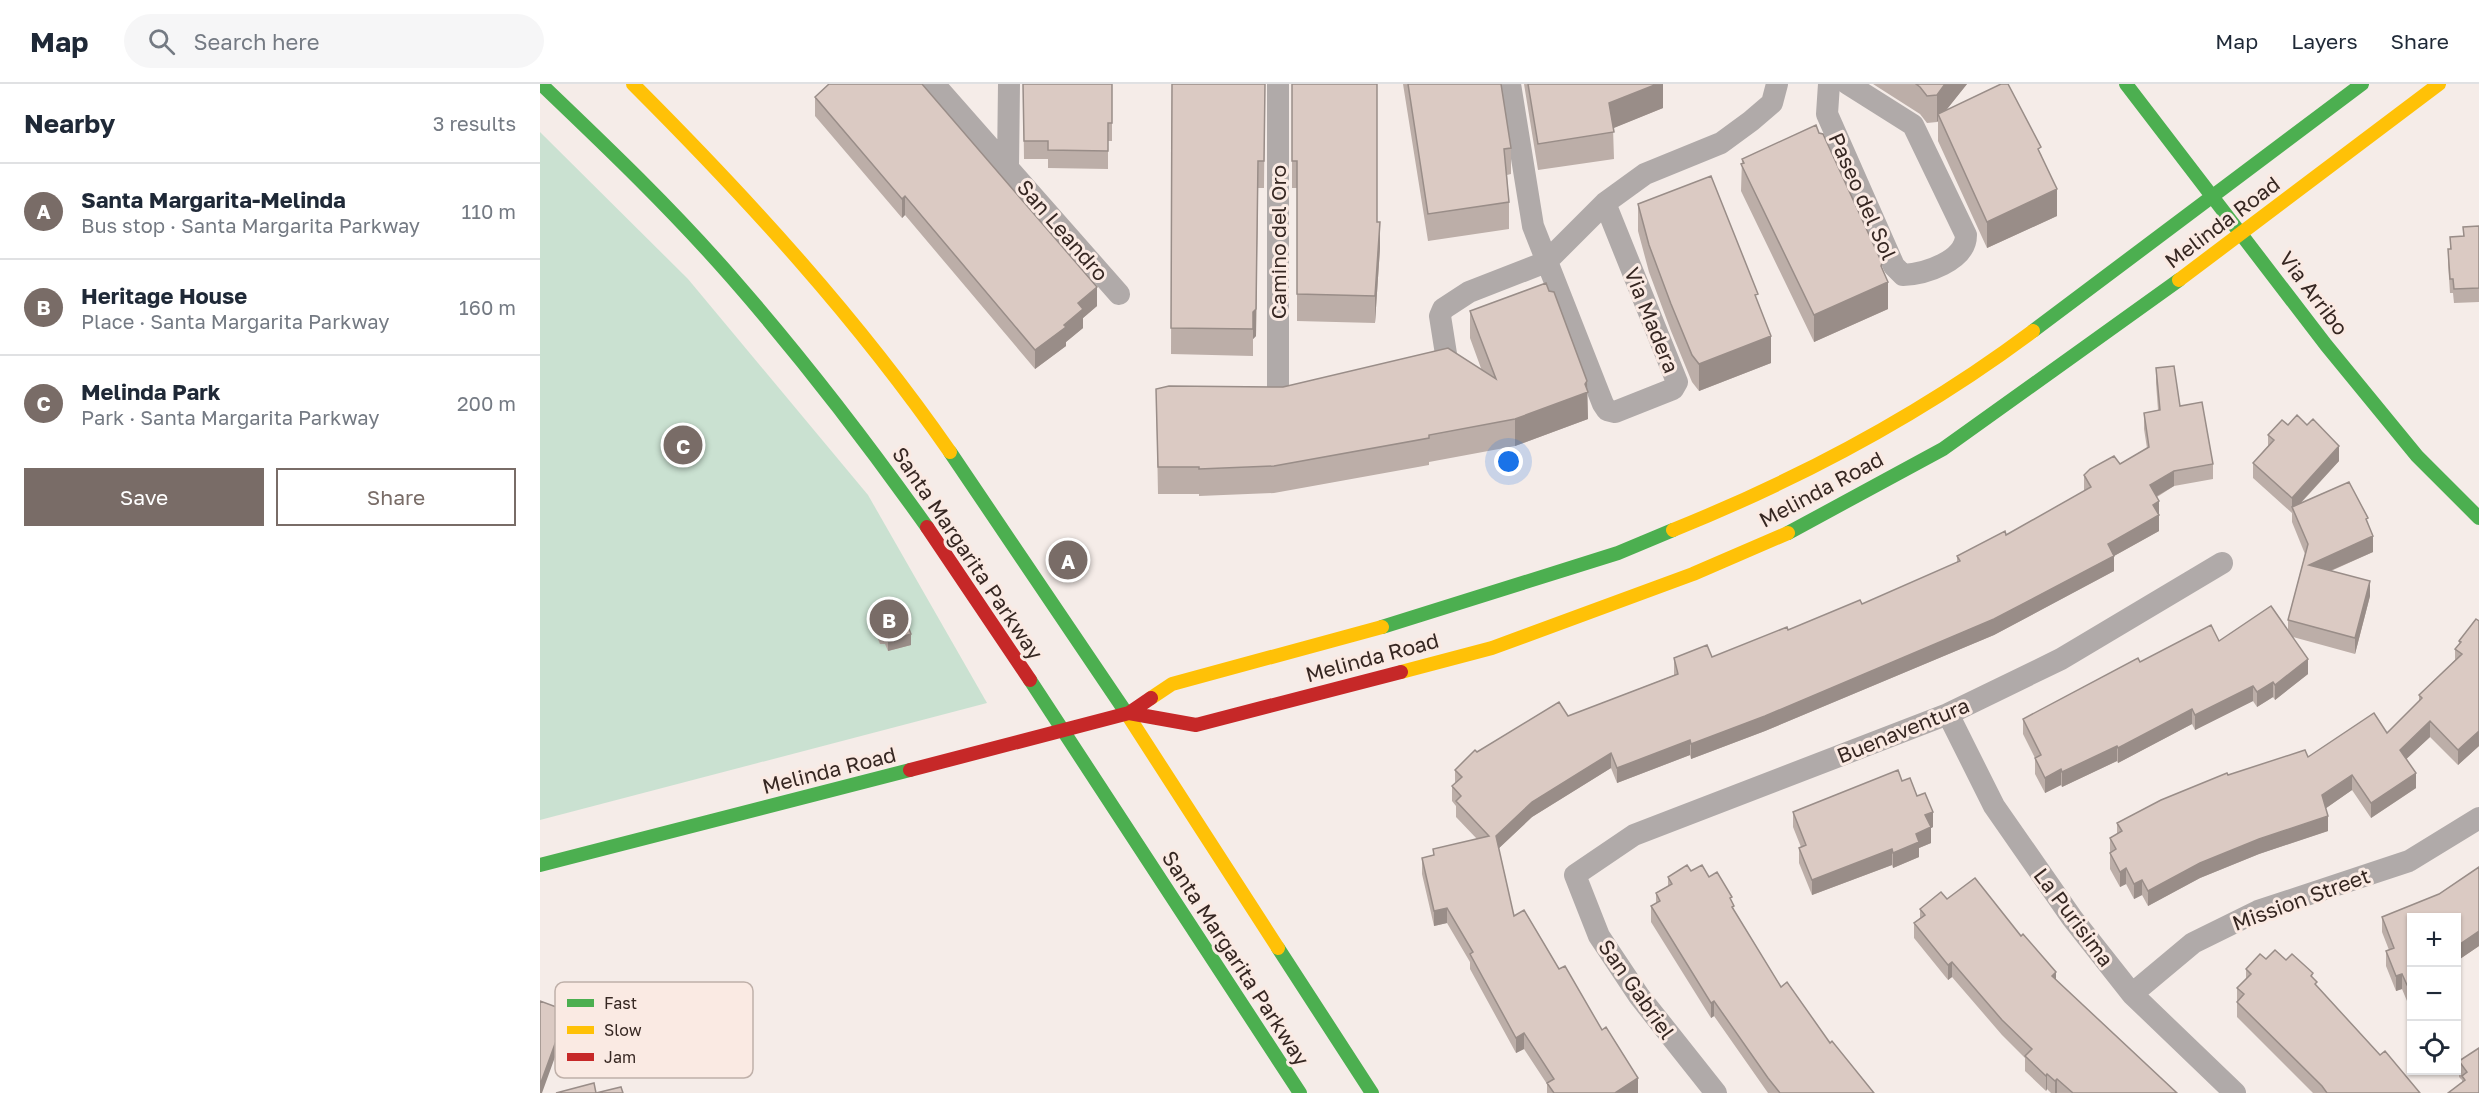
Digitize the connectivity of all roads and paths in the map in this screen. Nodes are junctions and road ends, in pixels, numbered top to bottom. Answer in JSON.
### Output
{"nodes":[{"id":1,"x":541,"y":84,"type":"edge"},
{"id":2,"x":633,"y":84,"type":"edge"},
{"id":3,"x":934,"y":84,"type":"edge"},
{"id":4,"x":1009,"y":84,"type":"edge"},
{"id":5,"x":1278,"y":84,"type":"edge"},
{"id":6,"x":1510,"y":84,"type":"edge"},
{"id":7,"x":1777,"y":84,"type":"edge"},
{"id":8,"x":1829,"y":84,"type":"edge"},
{"id":9,"x":1848,"y":84,"type":"edge"},
{"id":10,"x":2126,"y":84,"type":"edge"},
{"id":11,"x":2362,"y":84,"type":"edge"},
{"id":12,"x":2439,"y":84,"type":"edge"},
{"id":13,"x":1008,"y":166,"type":"junction"},
{"id":14,"x":2215,"y":196,"type":"junction"},
{"id":15,"x":1605,"y":203,"type":"junction"},
{"id":16,"x":2243,"y":234,"type":"junction"},
{"id":17,"x":1546,"y":261,"type":"junction"},
{"id":18,"x":1119,"y":294,"type":"dead end"},
{"id":19,"x":1403,"y":374,"type":"edge"},
{"id":20,"x":1301,"y":395,"type":"edge"},
{"id":21,"x":1278,"y":399,"type":"junction"},
{"id":22,"x":1255,"y":400,"type":"edge"},
{"id":23,"x":2479,"y":518,"type":"edge"},
{"id":24,"x":2222,"y":563,"type":"dead end"},
{"id":25,"x":1129,"y":713,"type":"junction"},
{"id":26,"x":1948,"y":714,"type":"junction"},
{"id":27,"x":1064,"y":731,"type":"junction"},
{"id":28,"x":2479,"y":818,"type":"edge"},
{"id":29,"x":540,"y":866,"type":"edge"},
{"id":30,"x":1575,"y":875,"type":"joint"},
{"id":31,"x":2132,"y":994,"type":"junction"},
{"id":32,"x":1300,"y":1093,"type":"edge"},
{"id":33,"x":1372,"y":1093,"type":"edge"},
{"id":34,"x":1716,"y":1093,"type":"edge"},
{"id":35,"x":2235,"y":1093,"type":"edge"}],
"edges":[{"from":1,"to":27,"type":"main road","name":"Santa Margarita Parkway"},
{"from":2,"to":25,"type":"main road","name":"Santa Margarita Parkway"},
{"from":3,"to":13,"type":"street","name":"San Leandro"},
{"from":4,"to":13,"type":"street","name":"San Leandro"},
{"from":5,"to":21,"type":"street","name":"Camino del Oro"},
{"from":6,"to":17,"type":"street","name":"Via Madera"},
{"from":7,"to":15,"type":"street"},
{"from":8,"to":9,"type":"street","name":"Paseo del Sol"},
{"from":10,"to":14,"type":"main road","name":"Via Arribo"},
{"from":11,"to":14,"type":"main road","name":"Melinda Road"},
{"from":12,"to":16,"type":"main road","name":"Melinda Road"},
{"from":13,"to":18,"type":"street","name":"San Leandro"},
{"from":14,"to":16,"type":"main road","name":"Via Arribo"},
{"from":14,"to":25,"type":"main road","name":"Melinda Road"},
{"from":15,"to":17,"type":"street"},
{"from":15,"to":17,"type":"street","name":"Via Madera"},
{"from":16,"to":23,"type":"main road","name":"Via Arribo"},
{"from":16,"to":25,"type":"main road","name":"Melinda Road"},
{"from":17,"to":19,"type":"street"},
{"from":20,"to":21,"type":"street"},
{"from":21,"to":22,"type":"street"},
{"from":24,"to":26,"type":"street","name":"Buenaventura"},
{"from":25,"to":27,"type":"main road","name":"Melinda Road"},
{"from":25,"to":33,"type":"main road","name":"Santa Margarita Parkway"},
{"from":26,"to":30,"type":"street","name":"Buenaventura"},
{"from":26,"to":31,"type":"street","name":"La Purisima"},
{"from":27,"to":29,"type":"main road","name":"Melinda Road"},
{"from":27,"to":32,"type":"main road","name":"Santa Margarita Parkway"},
{"from":28,"to":31,"type":"street","name":"Mission Street"},
{"from":30,"to":34,"type":"street","name":"San Gabriel"},
{"from":31,"to":35,"type":"street","name":"La Purisima"}]}
